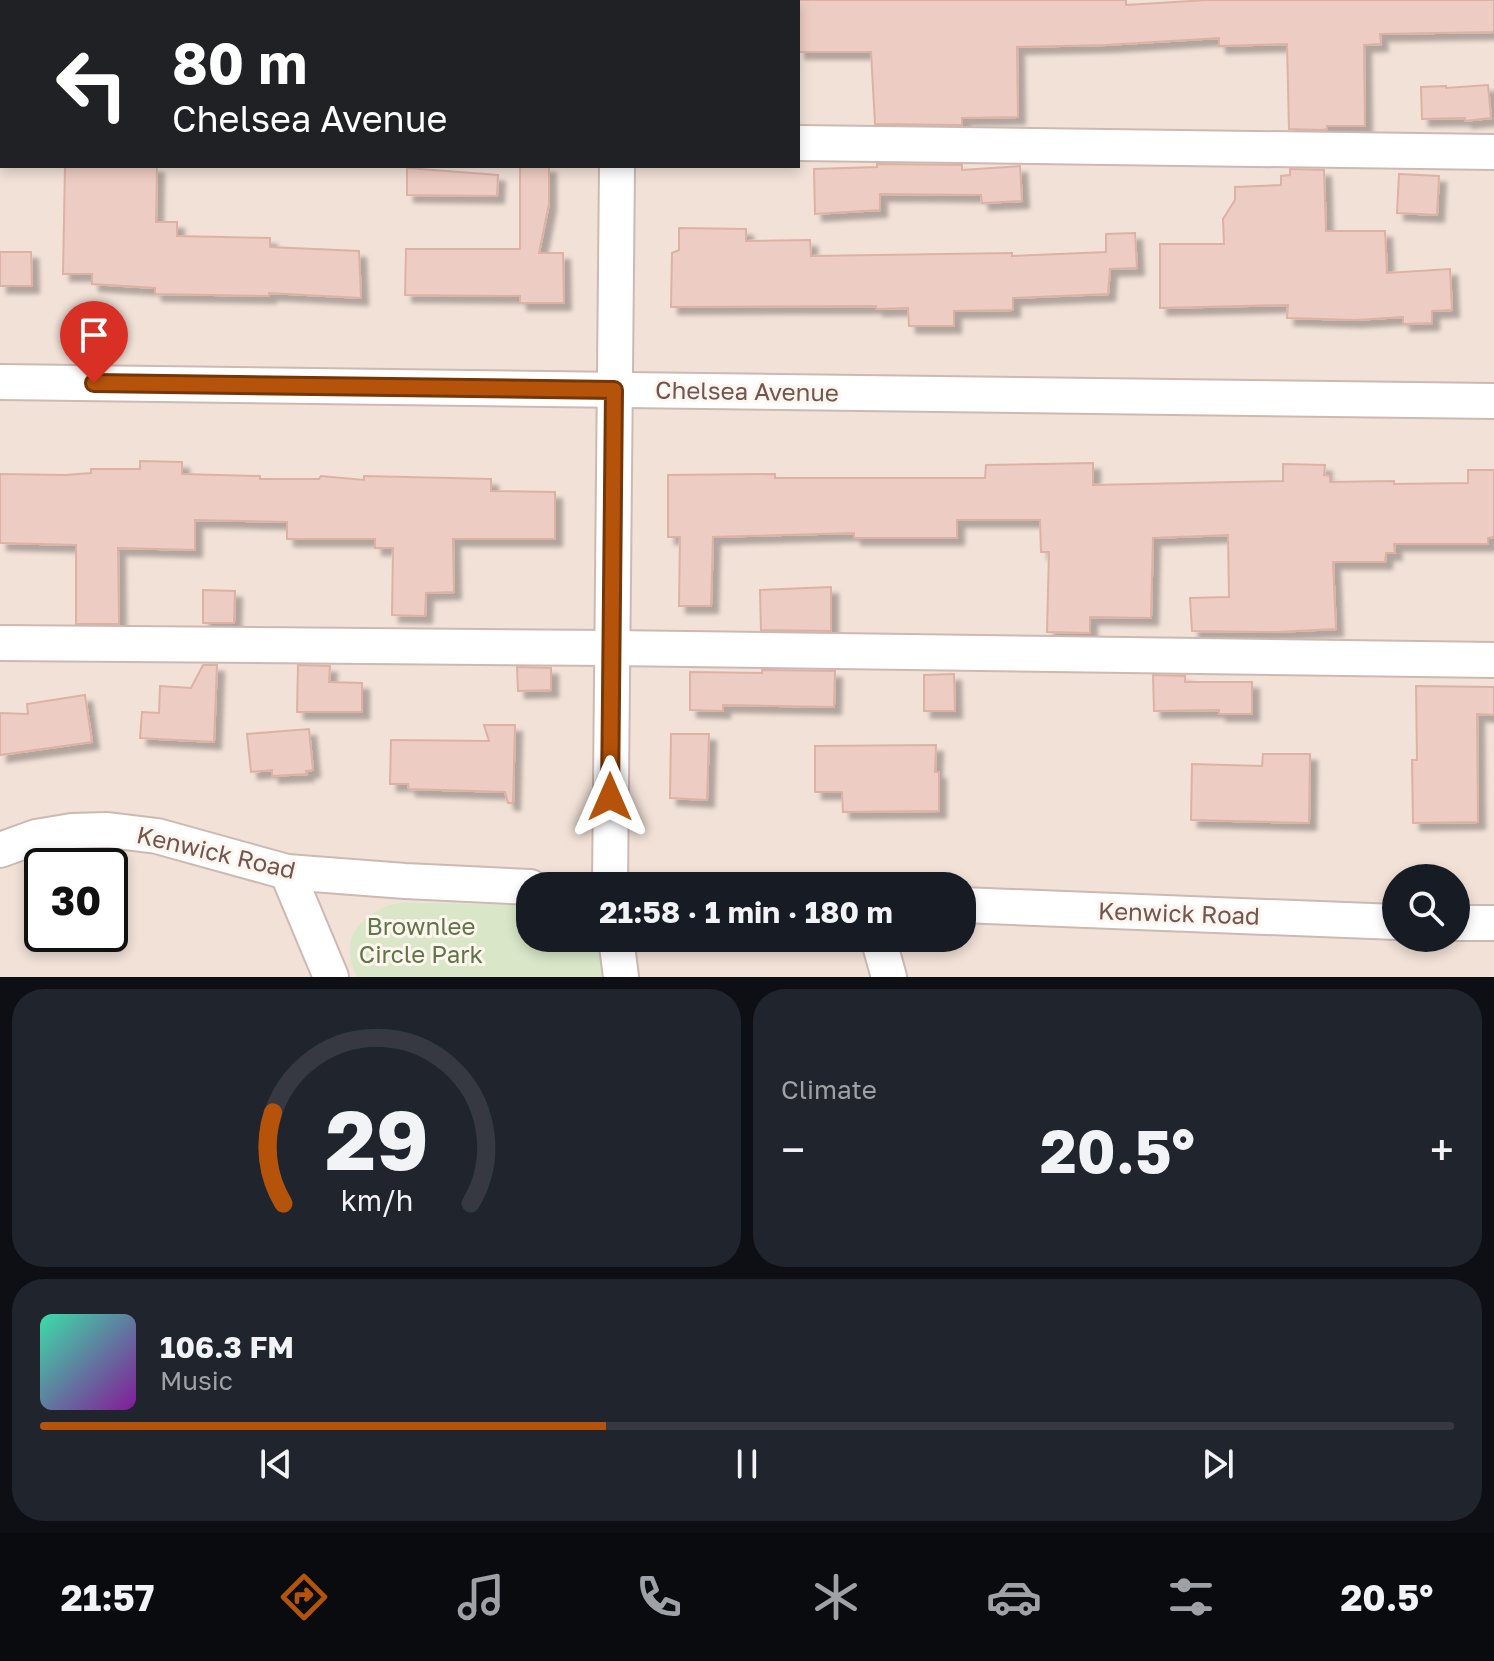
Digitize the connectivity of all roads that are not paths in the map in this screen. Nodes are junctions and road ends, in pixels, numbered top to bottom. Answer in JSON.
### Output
{"nodes":[{"id":1,"x":800,"y":143,"type":"edge"},
{"id":2,"x":1494,"y":152,"type":"edge"},
{"id":3,"x":617,"y":168,"type":"edge"},
{"id":4,"x":0,"y":382,"type":"edge"},
{"id":5,"x":614,"y":390,"type":"junction"},
{"id":6,"x":1494,"y":401,"type":"edge"},
{"id":7,"x":0,"y":643,"type":"edge"},
{"id":8,"x":611,"y":648,"type":"junction"},
{"id":9,"x":1494,"y":660,"type":"edge"},
{"id":10,"x":0,"y":850,"type":"edge"},
{"id":11,"x":287,"y":872,"type":"junction"},
{"id":12,"x":610,"y":872,"type":"edge"},
{"id":13,"x":516,"y":886,"type":"edge"},
{"id":14,"x":976,"y":906,"type":"edge"},
{"id":15,"x":1382,"y":921,"type":"edge"},
{"id":16,"x":1470,"y":923,"type":"edge"},
{"id":17,"x":1494,"y":923,"type":"edge"},
{"id":18,"x":618,"y":952,"type":"edge"},
{"id":19,"x":882,"y":952,"type":"edge"},
{"id":20,"x":331,"y":977,"type":"edge"},
{"id":21,"x":621,"y":977,"type":"edge"},
{"id":22,"x":889,"y":977,"type":"edge"}],
"edges":[{"from":1,"to":2,"type":"street"},
{"from":3,"to":5,"type":"street"},
{"from":4,"to":5,"type":"street","name":"Chelsea Avenue"},
{"from":5,"to":6,"type":"street","name":"Chelsea Avenue"},
{"from":5,"to":8,"type":"street"},
{"from":7,"to":8,"type":"street"},
{"from":8,"to":9,"type":"street"},
{"from":8,"to":12,"type":"street"},
{"from":10,"to":11,"type":"street","name":"Kenwick Road"},
{"from":11,"to":13,"type":"street","name":"Kenwick Road"},
{"from":11,"to":20,"type":"street"},
{"from":14,"to":15,"type":"street","name":"Kenwick Road"},
{"from":16,"to":17,"type":"street"},
{"from":18,"to":21,"type":"street"},
{"from":19,"to":22,"type":"street"}]}
